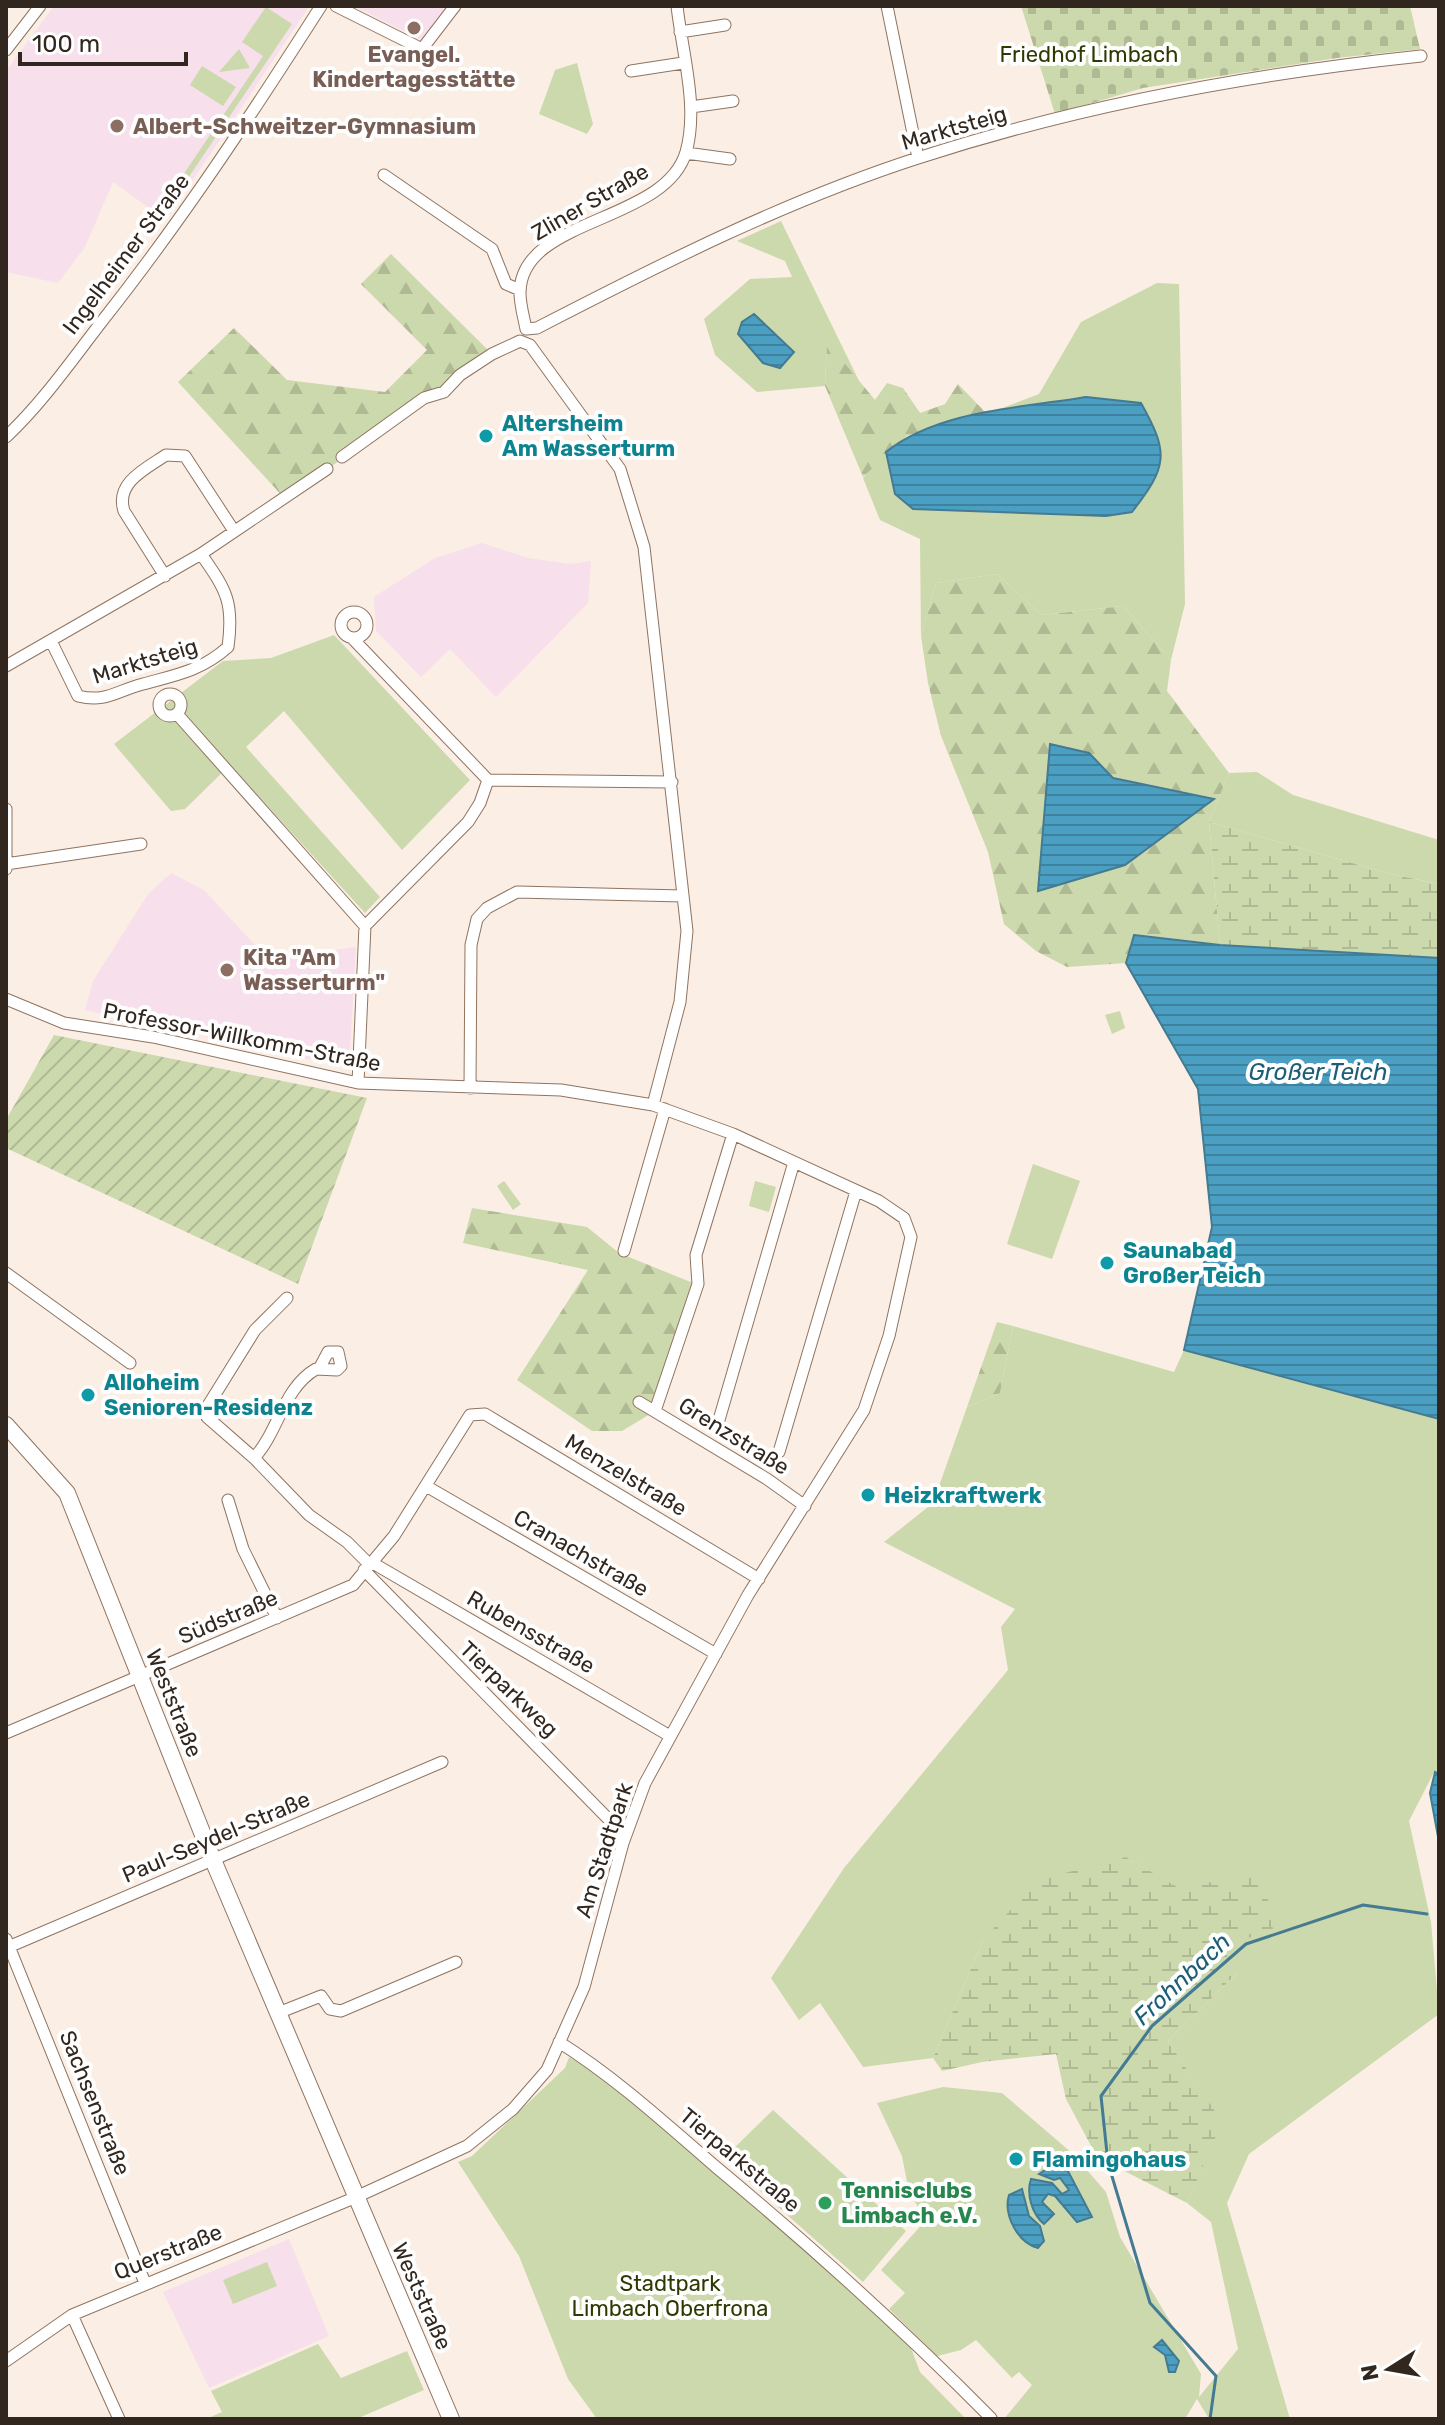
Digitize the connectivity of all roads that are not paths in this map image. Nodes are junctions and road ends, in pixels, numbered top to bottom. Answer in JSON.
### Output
{"nodes":[{"id":1,"x":40,"y":6,"type":"edge"},
{"id":2,"x":321,"y":6,"type":"edge"},
{"id":3,"x":336,"y":6,"type":"edge"},
{"id":4,"x":455,"y":6,"type":"edge"},
{"id":5,"x":677,"y":6,"type":"edge"},
{"id":6,"x":887,"y":6,"type":"edge"},
{"id":7,"x":725,"y":25,"type":"dead end"},
{"id":8,"x":680,"y":32,"type":"junction"},
{"id":9,"x":6,"y":50,"type":"edge"},
{"id":10,"x":1421,"y":56,"type":"dead end"},
{"id":11,"x":683,"y":63,"type":"junction"},
{"id":12,"x":631,"y":71,"type":"dead end"},
{"id":13,"x":733,"y":101,"type":"dead end"},
{"id":14,"x":691,"y":107,"type":"junction"},
{"id":15,"x":686,"y":153,"type":"junction"},
{"id":16,"x":918,"y":158,"type":"junction"},
{"id":17,"x":730,"y":159,"type":"dead end"},
{"id":18,"x":384,"y":175,"type":"dead end"},
{"id":19,"x":520,"y":290,"type":"junction"},
{"id":20,"x":6,"y":437,"type":"edge"},
{"id":21,"x":342,"y":457,"type":"dead end"},
{"id":22,"x":327,"y":469,"type":"dead end"},
{"id":23,"x":234,"y":531,"type":"junction"},
{"id":24,"x":201,"y":554,"type":"junction"},
{"id":25,"x":165,"y":576,"type":"junction"},
{"id":26,"x":352,"y":638,"type":"dead end"},
{"id":27,"x":51,"y":641,"type":"junction"},
{"id":28,"x":6,"y":666,"type":"edge"},
{"id":29,"x":177,"y":714,"type":"dead end"},
{"id":30,"x":488,"y":780,"type":"junction"},
{"id":31,"x":672,"y":782,"type":"junction"},
{"id":32,"x":6,"y":809,"type":"edge"},
{"id":33,"x":141,"y":844,"type":"dead end"},
{"id":34,"x":6,"y":867,"type":"edge"},
{"id":35,"x":683,"y":896,"type":"junction"},
{"id":36,"x":365,"y":926,"type":"junction"},
{"id":37,"x":6,"y":999,"type":"edge"},
{"id":38,"x":358,"y":1083,"type":"junction"},
{"id":39,"x":470,"y":1088,"type":"junction"},
{"id":40,"x":653,"y":1105,"type":"junction"},
{"id":41,"x":665,"y":1109,"type":"junction"},
{"id":42,"x":733,"y":1134,"type":"junction"},
{"id":43,"x":794,"y":1162,"type":"junction"},
{"id":44,"x":856,"y":1191,"type":"junction"},
{"id":45,"x":624,"y":1251,"type":"dead end"},
{"id":46,"x":6,"y":1273,"type":"edge"},
{"id":47,"x":287,"y":1298,"type":"dead end"},
{"id":48,"x":130,"y":1363,"type":"dead end"},
{"id":49,"x":319,"y":1369,"type":"dead end"},
{"id":50,"x":639,"y":1402,"type":"dead end"},
{"id":51,"x":864,"y":1410,"type":"joint"},
{"id":52,"x":655,"y":1411,"type":"junction"},
{"id":53,"x":470,"y":1415,"type":"joint"},
{"id":54,"x":719,"y":1420,"type":"dead end"},
{"id":55,"x":6,"y":1425,"type":"edge"},
{"id":56,"x":779,"y":1452,"type":"dead end"},
{"id":57,"x":254,"y":1458,"type":"junction"},
{"id":58,"x":426,"y":1486,"type":"junction"},
{"id":59,"x":228,"y":1500,"type":"dead end"},
{"id":60,"x":805,"y":1506,"type":"junction"},
{"id":61,"x":368,"y":1565,"type":"junction"},
{"id":62,"x":759,"y":1579,"type":"junction"},
{"id":63,"x":277,"y":1618,"type":"junction"},
{"id":64,"x":716,"y":1654,"type":"junction"},
{"id":65,"x":140,"y":1676,"type":"junction"},
{"id":66,"x":6,"y":1733,"type":"edge"},
{"id":67,"x":670,"y":1736,"type":"junction"},
{"id":68,"x":442,"y":1762,"type":"dead end"},
{"id":69,"x":625,"y":1836,"type":"junction"},
{"id":70,"x":213,"y":1860,"type":"junction"},
{"id":71,"x":7,"y":1945,"type":"edge"},
{"id":72,"x":456,"y":1962,"type":"dead end"},
{"id":73,"x":278,"y":2013,"type":"junction"},
{"id":74,"x":559,"y":2042,"type":"junction"},
{"id":75,"x":354,"y":2198,"type":"junction"},
{"id":76,"x":145,"y":2283,"type":"junction"},
{"id":77,"x":72,"y":2315,"type":"junction"},
{"id":78,"x":6,"y":2361,"type":"edge"},
{"id":79,"x":991,"y":2418,"type":"edge"},
{"id":80,"x":119,"y":2419,"type":"edge"},
{"id":81,"x":451,"y":2419,"type":"edge"}],
"edges":[{"from":1,"to":9,"type":"street"},
{"from":2,"to":20,"type":"street","name":"Ingelheimer Straße"},
{"from":3,"to":4,"type":"street"},
{"from":5,"to":8,"type":"street"},
{"from":6,"to":16,"type":"street"},
{"from":7,"to":8,"type":"street"},
{"from":8,"to":11,"type":"street"},
{"from":10,"to":16,"type":"street","name":"Marktsteig"},
{"from":11,"to":12,"type":"street"},
{"from":11,"to":14,"type":"street"},
{"from":13,"to":14,"type":"street"},
{"from":14,"to":15,"type":"street"},
{"from":15,"to":17,"type":"street"},
{"from":15,"to":19,"type":"street","name":"Zliner Straße"},
{"from":16,"to":19,"type":"street","name":"Marktsteig"},
{"from":18,"to":19,"type":"street"},
{"from":21,"to":31,"type":"street"},
{"from":22,"to":23,"type":"street"},
{"from":23,"to":24,"type":"street"},
{"from":23,"to":25,"type":"street"},
{"from":24,"to":25,"type":"street"},
{"from":24,"to":27,"type":"street","name":"Marktsteig"},
{"from":25,"to":27,"type":"street"},
{"from":26,"to":30,"type":"street"},
{"from":27,"to":28,"type":"street"},
{"from":29,"to":36,"type":"street"},
{"from":30,"to":31,"type":"street"},
{"from":30,"to":36,"type":"street"},
{"from":31,"to":35,"type":"street"},
{"from":32,"to":34,"type":"street"},
{"from":33,"to":34,"type":"street"},
{"from":35,"to":39,"type":"street"},
{"from":35,"to":40,"type":"street"},
{"from":36,"to":38,"type":"street"},
{"from":37,"to":38,"type":"street","name":"Professor-Willkomm-Straße"},
{"from":38,"to":39,"type":"street","name":"Professor-Willkomm-Straße"},
{"from":39,"to":40,"type":"street","name":"Professor-Willkomm-Straße"},
{"from":40,"to":41,"type":"street","name":"Professor-Willkomm-Straße"},
{"from":41,"to":42,"type":"street","name":"Professor-Willkomm-Straße"},
{"from":41,"to":45,"type":"street"},
{"from":42,"to":43,"type":"street","name":"Professor-Willkomm-Straße"},
{"from":42,"to":52,"type":"street"},
{"from":43,"to":44,"type":"street","name":"Professor-Willkomm-Straße"},
{"from":43,"to":54,"type":"street"},
{"from":44,"to":51,"type":"street","name":"Professor-Willkomm-Straße"},
{"from":44,"to":56,"type":"street"},
{"from":46,"to":48,"type":"street"},
{"from":47,"to":57,"type":"street"},
{"from":49,"to":57,"type":"street"},
{"from":50,"to":52,"type":"street","name":"Grenzstraße"},
{"from":51,"to":60,"type":"street","name":"Am Stadtpark"},
{"from":52,"to":60,"type":"street","name":"Grenzstraße"},
{"from":53,"to":58,"type":"street","name":"Südstraße"},
{"from":53,"to":62,"type":"street","name":"Menzelstraße"},
{"from":55,"to":65,"type":"main road","name":"Weststraße"},
{"from":57,"to":61,"type":"street"},
{"from":58,"to":61,"type":"street","name":"Südstraße"},
{"from":58,"to":64,"type":"street","name":"Cranachstraße"},
{"from":59,"to":63,"type":"street"},
{"from":60,"to":62,"type":"street","name":"Am Stadtpark"},
{"from":61,"to":63,"type":"street","name":"Südstraße"},
{"from":61,"to":67,"type":"street","name":"Rubensstraße"},
{"from":61,"to":69,"type":"street","name":"Tierparkweg"},
{"from":62,"to":64,"type":"street","name":"Am Stadtpark"},
{"from":63,"to":65,"type":"street","name":"Südstraße"},
{"from":64,"to":67,"type":"street","name":"Am Stadtpark"},
{"from":65,"to":66,"type":"street","name":"Südstraße"},
{"from":65,"to":70,"type":"main road","name":"Weststraße"},
{"from":67,"to":69,"type":"street","name":"Am Stadtpark"},
{"from":68,"to":70,"type":"street","name":"Paul-Seydel-Straße"},
{"from":69,"to":74,"type":"street","name":"Am Stadtpark"},
{"from":70,"to":71,"type":"street","name":"Paul-Seydel-Straße"},
{"from":70,"to":73,"type":"main road","name":"Weststraße"},
{"from":71,"to":76,"type":"street","name":"Sachsenstraße"},
{"from":72,"to":73,"type":"street"},
{"from":73,"to":75,"type":"main road","name":"Weststraße"},
{"from":74,"to":75,"type":"street","name":"Am Stadtpark"},
{"from":74,"to":79,"type":"street","name":"Tierparkstraße"},
{"from":75,"to":76,"type":"street","name":"Querstraße"},
{"from":75,"to":81,"type":"main road","name":"Weststraße"},
{"from":76,"to":77,"type":"street","name":"Querstraße"},
{"from":77,"to":78,"type":"street","name":"Querstraße"},
{"from":77,"to":80,"type":"street"}]}
